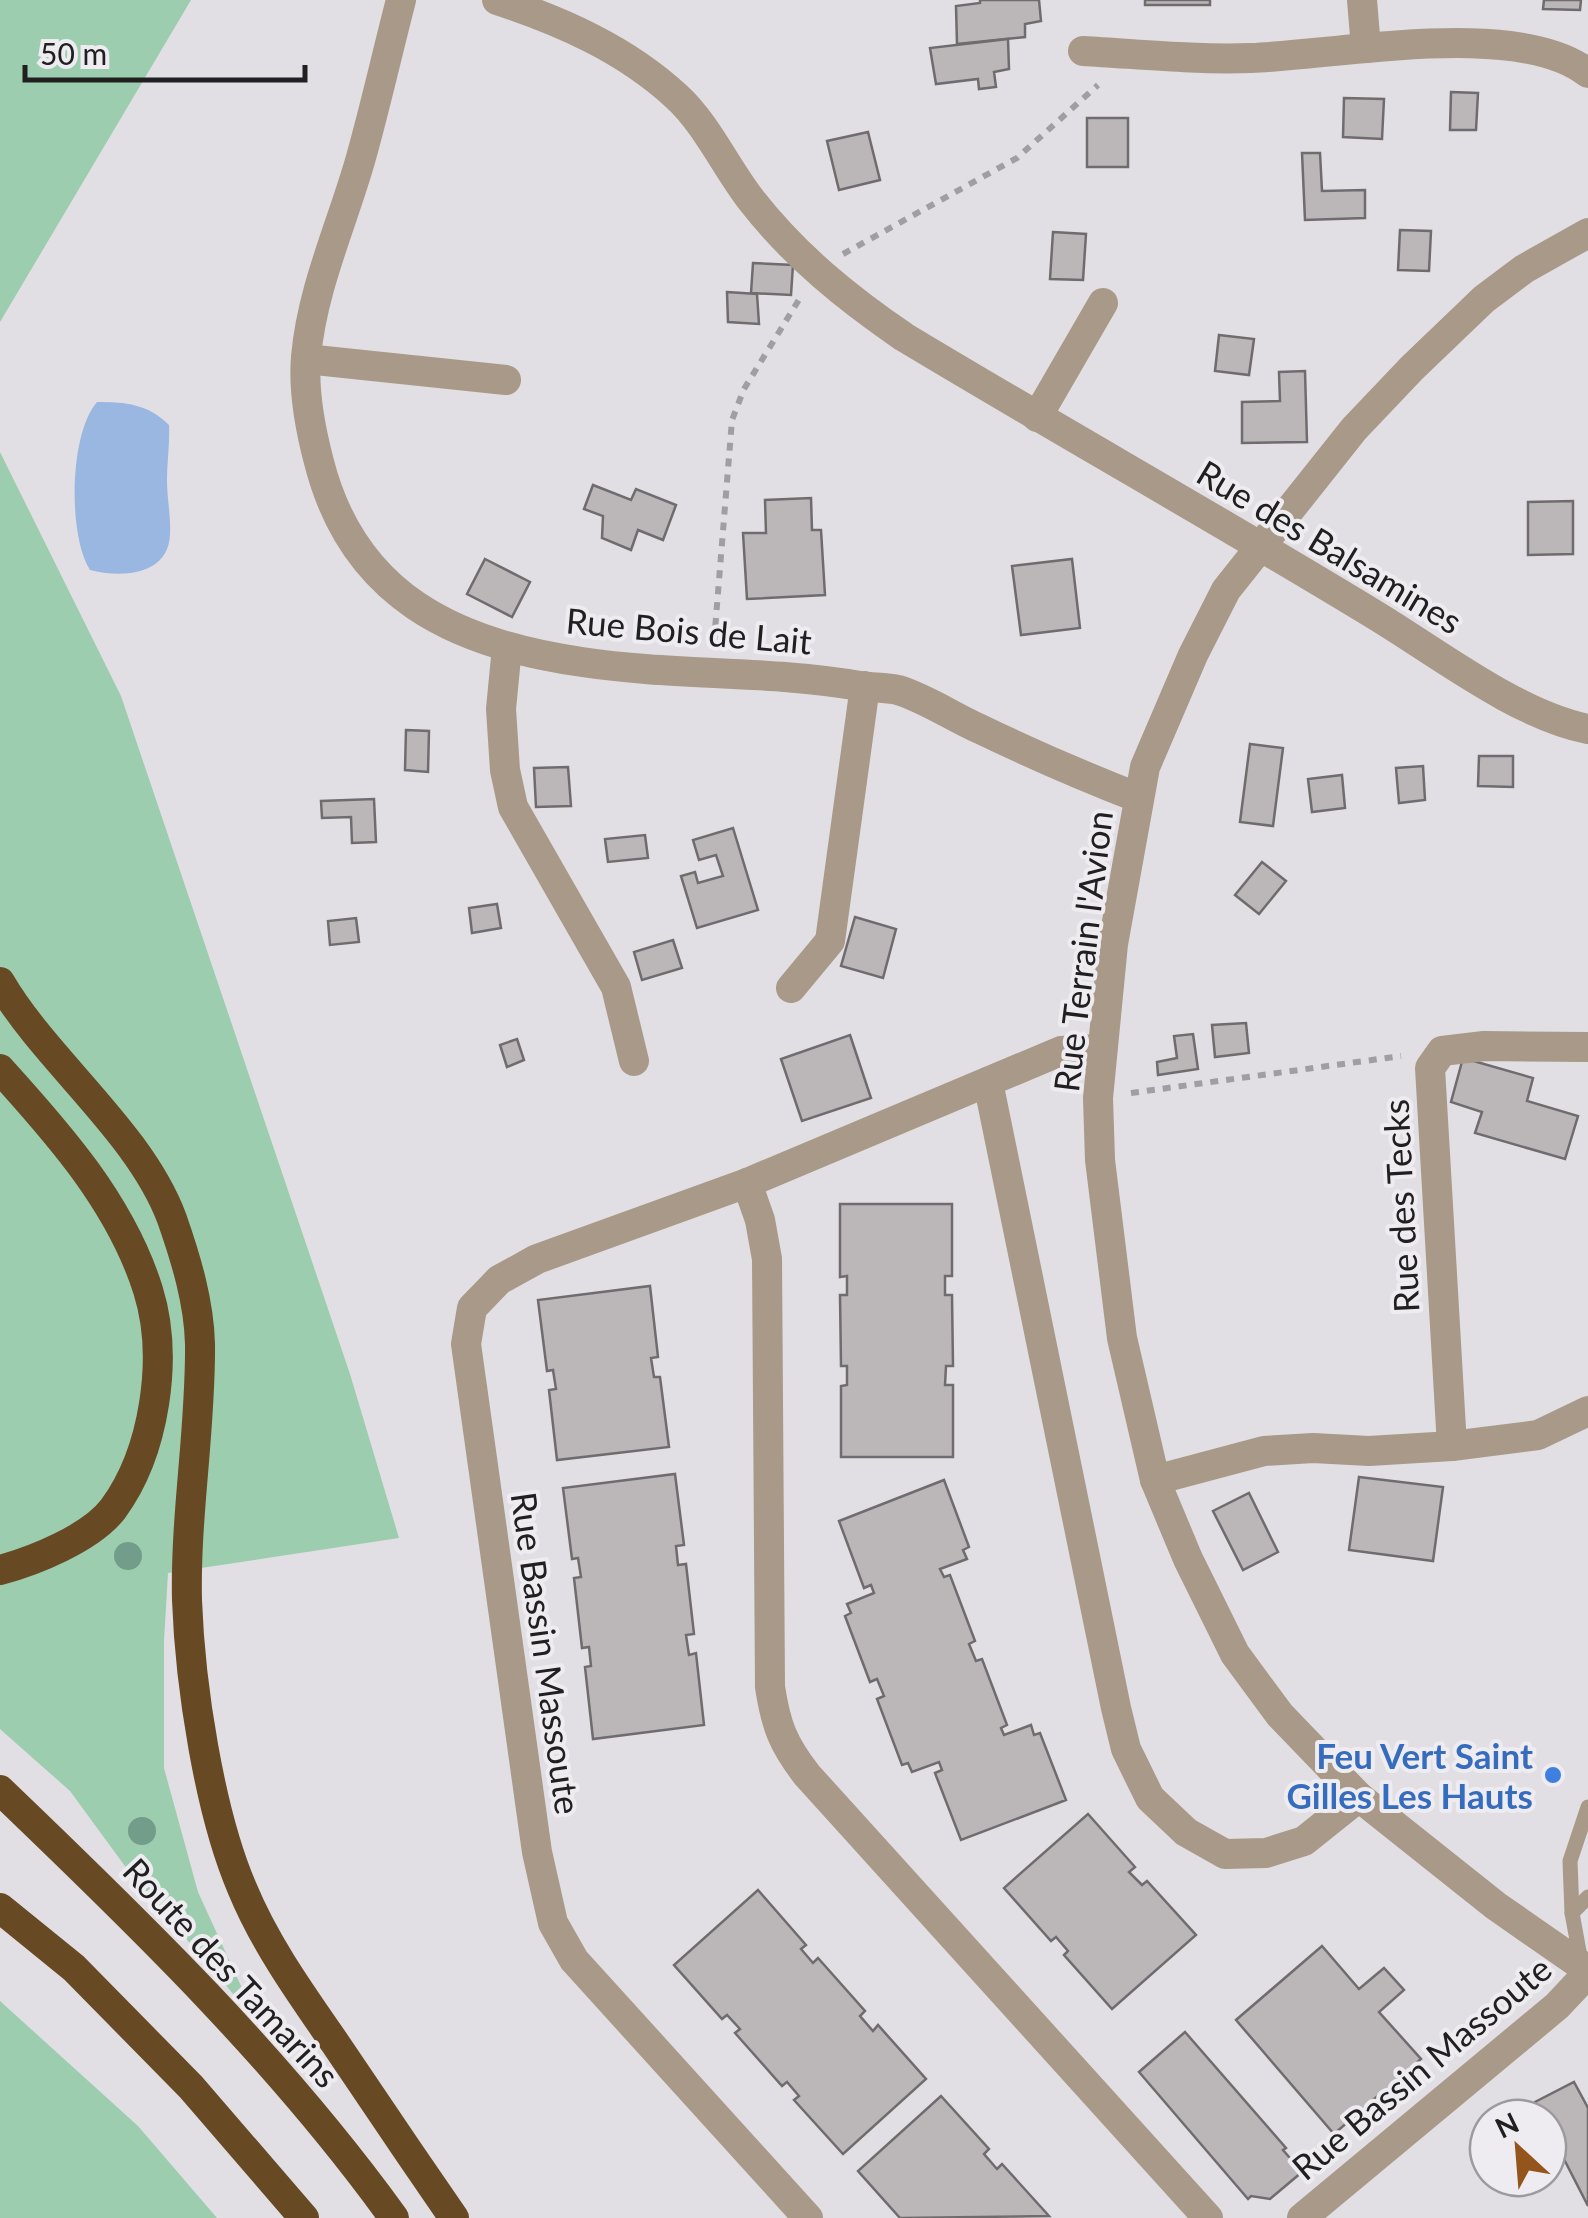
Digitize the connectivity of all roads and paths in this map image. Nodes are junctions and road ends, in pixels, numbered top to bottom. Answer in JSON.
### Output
{"nodes":[{"id":1,"x":400,"y":0,"type":"edge"},
{"id":2,"x":496,"y":0,"type":"edge"},
{"id":3,"x":1362,"y":0,"type":"edge"},
{"id":4,"x":1366,"y":48,"type":"junction"},
{"id":5,"x":1083,"y":50,"type":"dead end"},
{"id":6,"x":1588,"y":73,"type":"edge"},
{"id":7,"x":1588,"y":233,"type":"edge"},
{"id":8,"x":1102,"y":303,"type":"dead end"},
{"id":9,"x":306,"y":359,"type":"junction"},
{"id":10,"x":506,"y":380,"type":"dead end"},
{"id":11,"x":1038,"y":417,"type":"junction"},
{"id":12,"x":1260,"y":546,"type":"junction"},
{"id":13,"x":507,"y":648,"type":"junction"},
{"id":14,"x":865,"y":686,"type":"junction"},
{"id":15,"x":1588,"y":729,"type":"edge"},
{"id":16,"x":1139,"y":798,"type":"junction"},
{"id":17,"x":0,"y":982,"type":"edge"},
{"id":18,"x":791,"y":988,"type":"dead end"},
{"id":19,"x":1588,"y":1047,"type":"edge"},
{"id":20,"x":1101,"y":1049,"type":"junction"},
{"id":21,"x":1442,"y":1051,"type":"junction"},
{"id":22,"x":634,"y":1061,"type":"dead end"},
{"id":23,"x":0,"y":1069,"type":"edge"},
{"id":24,"x":988,"y":1082,"type":"junction"},
{"id":25,"x":1098,"y":1098,"type":"junction"},
{"id":26,"x":747,"y":1183,"type":"junction"},
{"id":27,"x":1588,"y":1411,"type":"edge"},
{"id":28,"x":1452,"y":1446,"type":"junction"},
{"id":29,"x":1155,"y":1480,"type":"junction"},
{"id":30,"x":0,"y":1570,"type":"edge"},
{"id":31,"x":0,"y":1790,"type":"edge"},
{"id":32,"x":1359,"y":1798,"type":"junction"},
{"id":33,"x":1588,"y":1807,"type":"edge"},
{"id":34,"x":1588,"y":1897,"type":"edge"},
{"id":35,"x":0,"y":1908,"type":"edge"},
{"id":36,"x":1572,"y":1914,"type":"junction"},
{"id":37,"x":1586,"y":1970,"type":"edge"},
{"id":38,"x":304,"y":2218,"type":"edge"},
{"id":39,"x":394,"y":2218,"type":"edge"},
{"id":40,"x":454,"y":2218,"type":"edge"},
{"id":41,"x":808,"y":2218,"type":"edge"},
{"id":42,"x":1208,"y":2218,"type":"edge"},
{"id":43,"x":1302,"y":2218,"type":"edge"}],
"edges":[{"from":1,"to":9,"type":"street","name":"Rue Bois de Lait"},
{"from":2,"to":11,"type":"street","name":"Rue des Balsamines"},
{"from":3,"to":4,"type":"street"},
{"from":4,"to":5,"type":"street"},
{"from":4,"to":6,"type":"street"},
{"from":7,"to":12,"type":"street","name":"Rue Terrain l'Avion"},
{"from":8,"to":11,"type":"street"},
{"from":9,"to":10,"type":"street"},
{"from":9,"to":13,"type":"street","name":"Rue Bois de Lait"},
{"from":11,"to":12,"type":"street","name":"Rue des Balsamines"},
{"from":12,"to":15,"type":"street","name":"Rue des Balsamines"},
{"from":12,"to":16,"type":"street","name":"Rue Terrain l'Avion"},
{"from":13,"to":14,"type":"street","name":"Rue Bois de Lait"},
{"from":13,"to":22,"type":"street"},
{"from":14,"to":16,"type":"street","name":"Rue Bois de Lait"},
{"from":14,"to":18,"type":"street"},
{"from":16,"to":20,"type":"street","name":"Rue Terrain l'Avion"},
{"from":17,"to":40,"type":"highway"},
{"from":19,"to":21,"type":"street"},
{"from":20,"to":24,"type":"street","name":"Rue Bassin Massoute"},
{"from":20,"to":25,"type":"street","name":"Rue Terrain l'Avion"},
{"from":21,"to":25,"type":"path"},
{"from":21,"to":28,"type":"street","name":"Rue des Tecks"},
{"from":23,"to":30,"type":"highway"},
{"from":24,"to":26,"type":"street","name":"Rue Bassin Massoute"},
{"from":24,"to":32,"type":"street"},
{"from":25,"to":29,"type":"street","name":"Rue Terrain l'Avion"},
{"from":26,"to":41,"type":"street","name":"Rue Bassin Massoute"},
{"from":26,"to":42,"type":"street"},
{"from":27,"to":28,"type":"street"},
{"from":28,"to":29,"type":"street"},
{"from":29,"to":32,"type":"street","name":"Rue Terrain l'Avion"},
{"from":31,"to":39,"type":"highway","name":"Route des Tamarins"},
{"from":32,"to":37,"type":"street","name":"Rue Terrain l'Avion"},
{"from":33,"to":36,"type":"lane"},
{"from":34,"to":36,"type":"lane"},
{"from":35,"to":38,"type":"highway"},
{"from":36,"to":37,"type":"lane"},
{"from":37,"to":43,"type":"street","name":"Rue Bassin Massoute"}]}
